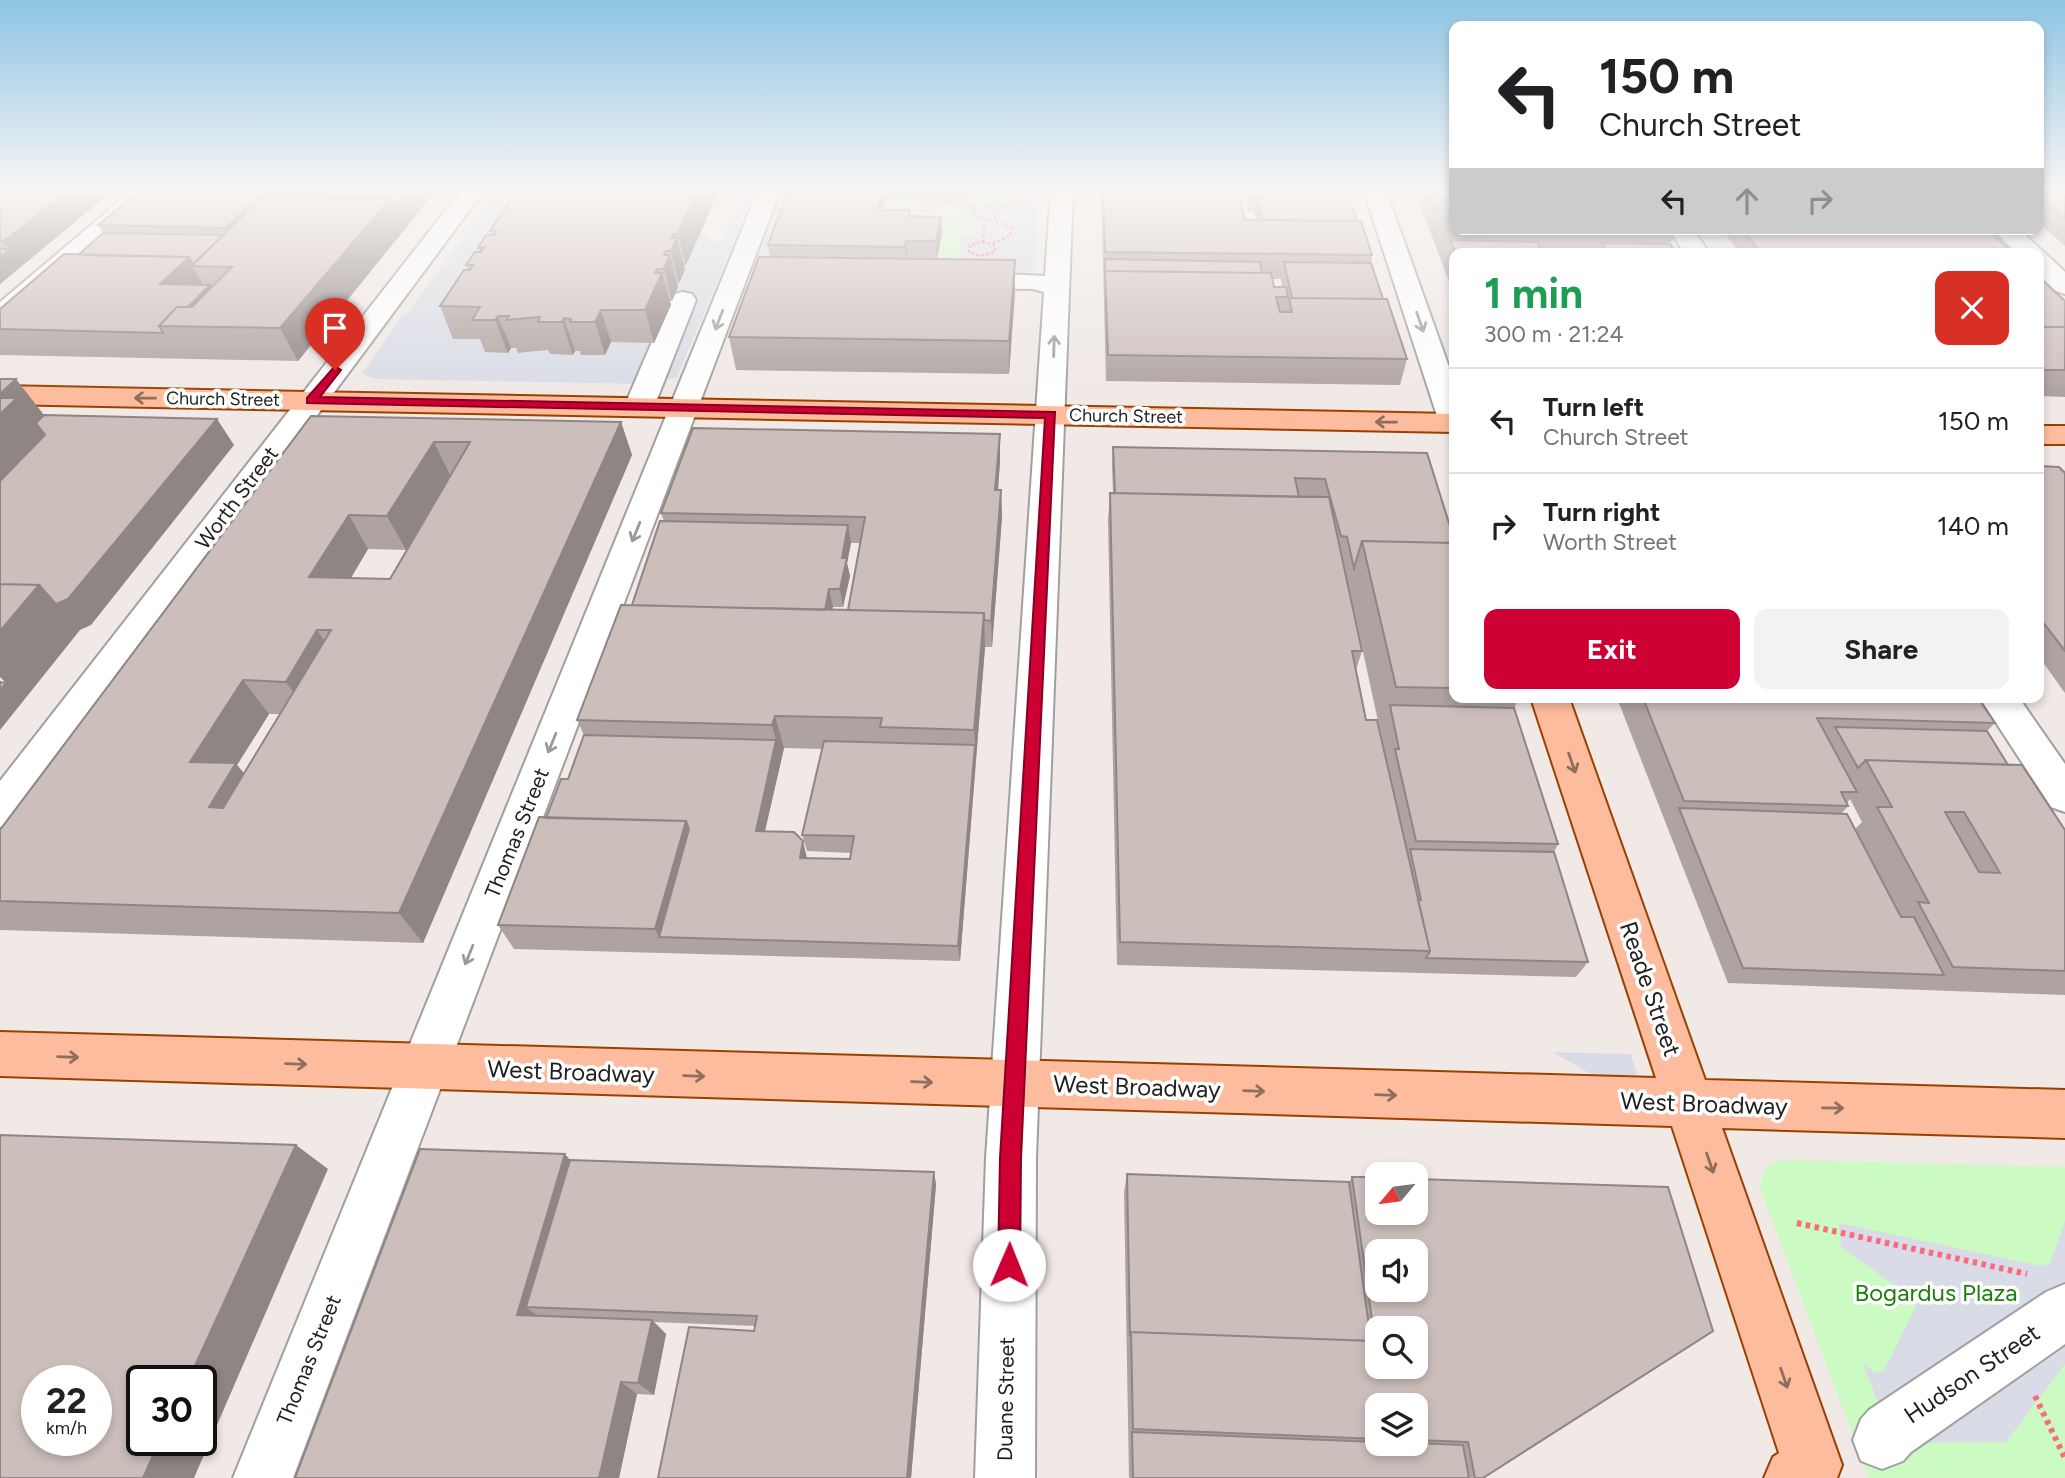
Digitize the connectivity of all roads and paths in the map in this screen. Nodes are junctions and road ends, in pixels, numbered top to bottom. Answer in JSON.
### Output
{"nodes":[{"id":1,"x":69,"y":257,"type":"edge"},
{"id":2,"x":422,"y":257,"type":"edge"},
{"id":3,"x":752,"y":257,"type":"edge"},
{"id":4,"x":1058,"y":257,"type":"edge"},
{"id":5,"x":1397,"y":257,"type":"edge"},
{"id":6,"x":2044,"y":266,"type":"edge"},
{"id":7,"x":931,"y":279,"type":"edge"},
{"id":8,"x":2065,"y":286,"type":"edge"},
{"id":9,"x":1056,"y":288,"type":"junction"},
{"id":10,"x":683,"y":300,"type":"dead end"},
{"id":11,"x":0,"y":316,"type":"edge"},
{"id":12,"x":0,"y":396,"type":"edge"},
{"id":13,"x":311,"y":401,"type":"junction"},
{"id":14,"x":639,"y":407,"type":"junction"},
{"id":15,"x":684,"y":408,"type":"junction"},
{"id":16,"x":1449,"y":408,"type":"edge"},
{"id":17,"x":1051,"y":415,"type":"junction"},
{"id":18,"x":1449,"y":423,"type":"edge"},
{"id":19,"x":2044,"y":435,"type":"edge"},
{"id":20,"x":2065,"y":435,"type":"edge"},
{"id":21,"x":1552,"y":703,"type":"edge"},
{"id":22,"x":2002,"y":703,"type":"edge"},
{"id":23,"x":2065,"y":796,"type":"edge"},
{"id":24,"x":0,"y":811,"type":"edge"},
{"id":25,"x":0,"y":1054,"type":"edge"},
{"id":26,"x":424,"y":1069,"type":"junction"},
{"id":27,"x":1015,"y":1084,"type":"junction"},
{"id":28,"x":1690,"y":1105,"type":"junction"},
{"id":29,"x":2065,"y":1114,"type":"edge"},
{"id":30,"x":1797,"y":1223,"type":"dead end"},
{"id":31,"x":2016,"y":1272,"type":"dead end"},
{"id":32,"x":2065,"y":1311,"type":"edge"},
{"id":33,"x":2037,"y":1400,"type":"dead end"},
{"id":34,"x":1882,"y":1440,"type":"dead end"},
{"id":35,"x":2065,"y":1458,"type":"edge"},
{"id":36,"x":1808,"y":1474,"type":"edge"},
{"id":37,"x":262,"y":1478,"type":"edge"},
{"id":38,"x":1005,"y":1478,"type":"edge"}],
"edges":[{"from":1,"to":11,"type":"street"},
{"from":2,"to":13,"type":"street","name":"Worth Street"},
{"from":3,"to":15,"type":"street","name":"Thomas Street","one_way":true},
{"from":4,"to":9,"type":"street","name":"Duane Street"},
{"from":5,"to":16,"type":"street","one_way":true},
{"from":6,"to":8,"type":"street"},
{"from":7,"to":9,"type":"street"},
{"from":17,"to":9,"type":"street","name":"Duane Street","one_way":true},
{"from":10,"to":14,"type":"street"},
{"from":13,"to":12,"type":"main road","name":"Church Street","one_way":true},
{"from":13,"to":14,"type":"main road","name":"Church Street"},
{"from":13,"to":24,"type":"street","name":"Worth Street"},
{"from":14,"to":15,"type":"main road","name":"Church Street"},
{"from":15,"to":17,"type":"main road","name":"Church Street"},
{"from":15,"to":26,"type":"street","name":"Thomas Street","one_way":true},
{"from":18,"to":17,"type":"main road","name":"Church Street","one_way":true},
{"from":17,"to":27,"type":"street","name":"Duane Street"},
{"from":19,"to":20,"type":"main road"},
{"from":21,"to":28,"type":"main road","name":"Reade Street","one_way":true},
{"from":22,"to":23,"type":"street"},
{"from":25,"to":26,"type":"main road","name":"West Broadway","one_way":true},
{"from":26,"to":27,"type":"main road","name":"West Broadway","one_way":true},
{"from":26,"to":37,"type":"street","name":"Thomas Street"},
{"from":27,"to":28,"type":"main road","name":"West Broadway","one_way":true},
{"from":27,"to":38,"type":"street","name":"Duane Street"},
{"from":28,"to":29,"type":"main road","name":"West Broadway","one_way":true},
{"from":28,"to":36,"type":"main road","name":"Reade Street","one_way":true},
{"from":30,"to":31,"type":"path"},
{"from":32,"to":34,"type":"street","name":"Hudson Street"},
{"from":33,"to":35,"type":"path"}]}
